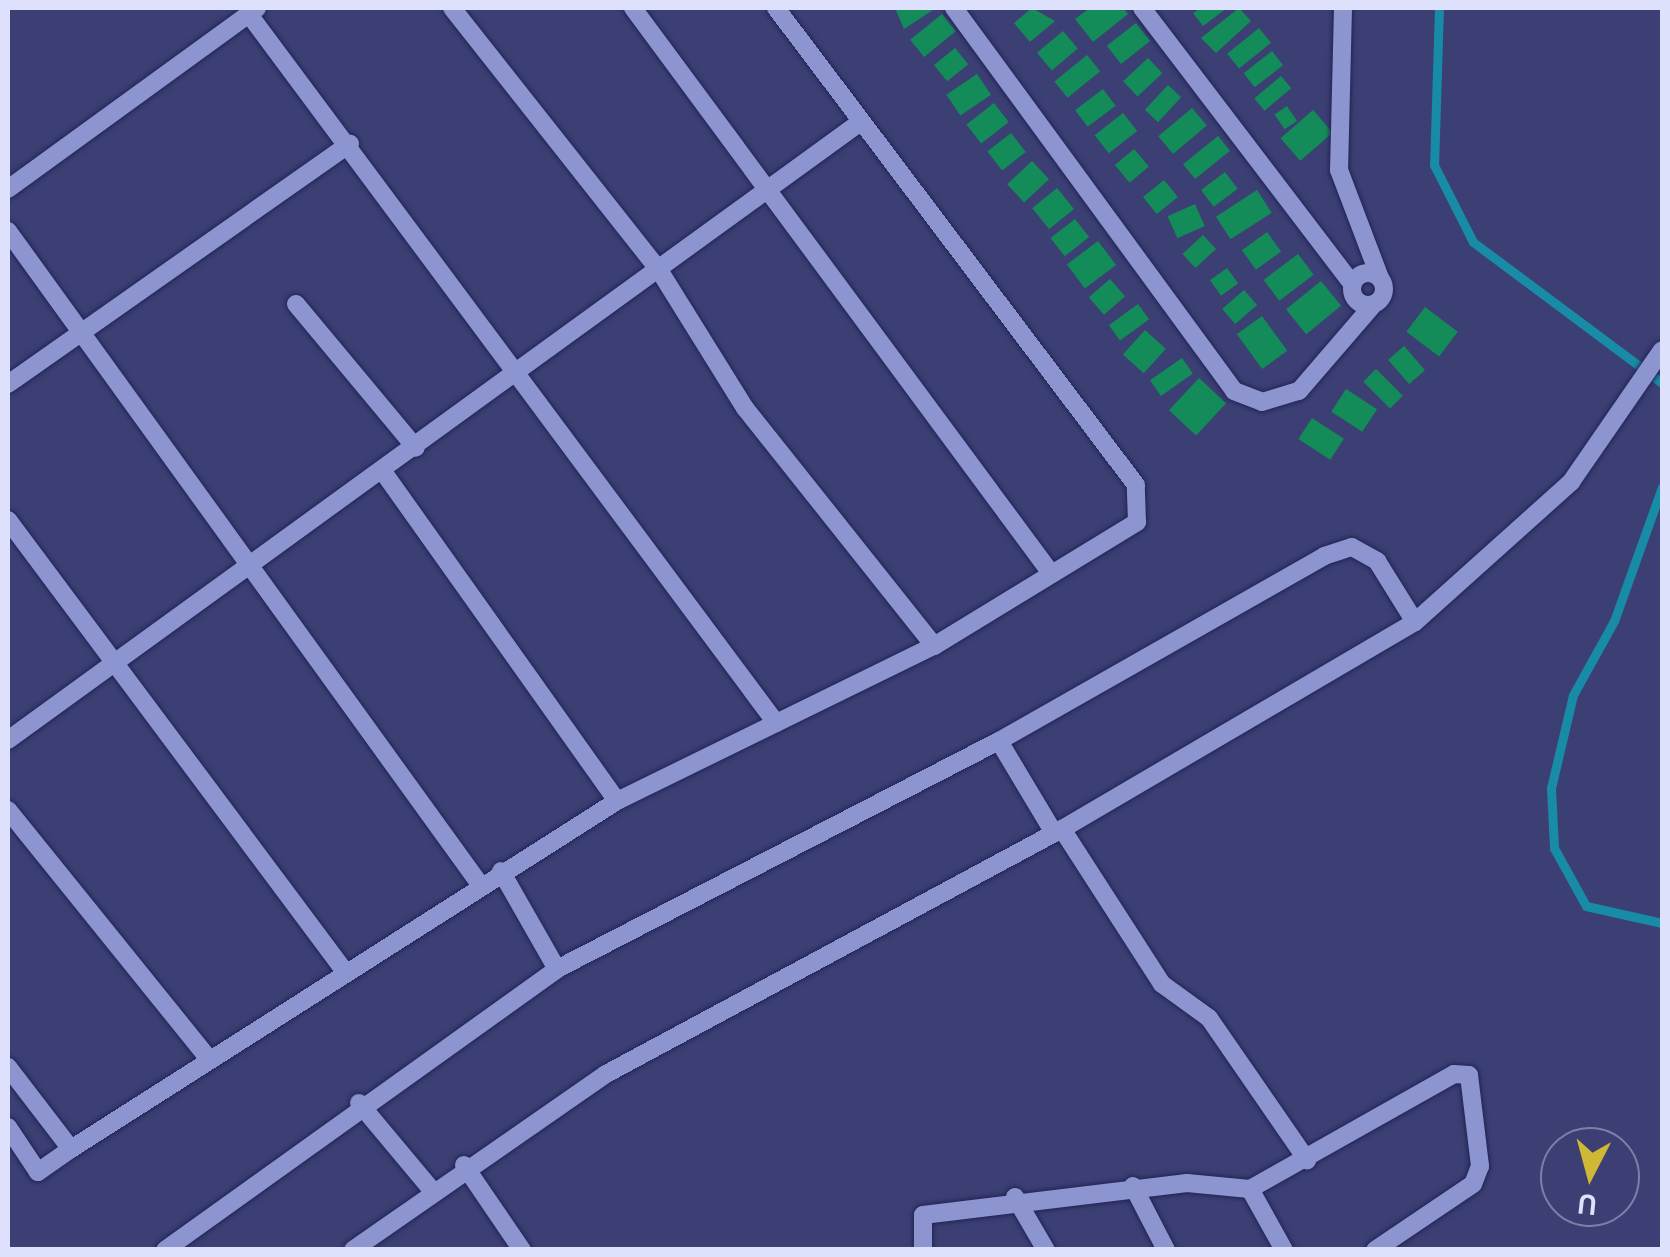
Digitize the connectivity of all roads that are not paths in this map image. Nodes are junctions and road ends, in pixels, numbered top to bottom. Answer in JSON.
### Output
{"nodes":[{"id":1,"x":452,"y":8,"type":"edge"},
{"id":2,"x":634,"y":8,"type":"edge"},
{"id":3,"x":776,"y":8,"type":"edge"},
{"id":4,"x":954,"y":8,"type":"edge"},
{"id":5,"x":1142,"y":8,"type":"edge"},
{"id":6,"x":1343,"y":8,"type":"edge"},
{"id":7,"x":253,"y":10,"type":"edge"},
{"id":8,"x":859,"y":123,"type":"junction"},
{"id":9,"x":350,"y":144,"type":"junction"},
{"id":10,"x":772,"y":185,"type":"junction"},
{"id":11,"x":8,"y":188,"type":"edge"},
{"id":12,"x":8,"y":231,"type":"edge"},
{"id":13,"x":659,"y":270,"type":"junction"},
{"id":14,"x":1380,"y":278,"type":"junction"},
{"id":15,"x":1352,"y":284,"type":"junction"},
{"id":16,"x":296,"y":304,"type":"dead end"},
{"id":17,"x":1372,"y":306,"type":"junction"},
{"id":18,"x":82,"y":338,"type":"junction"},
{"id":19,"x":1662,"y":350,"type":"edge"},
{"id":20,"x":516,"y":366,"type":"junction"},
{"id":21,"x":8,"y":384,"type":"edge"},
{"id":22,"x":416,"y":448,"type":"junction"},
{"id":23,"x":384,"y":473,"type":"junction"},
{"id":24,"x":8,"y":520,"type":"edge"},
{"id":25,"x":247,"y":568,"type":"junction"},
{"id":26,"x":1050,"y":572,"type":"junction"},
{"id":27,"x":1415,"y":622,"type":"junction"},
{"id":28,"x":934,"y":646,"type":"junction"},
{"id":29,"x":112,"y":666,"type":"junction"},
{"id":30,"x":776,"y":723,"type":"junction"},
{"id":31,"x":8,"y":740,"type":"edge"},
{"id":32,"x":999,"y":742,"type":"junction"},
{"id":33,"x":618,"y":801,"type":"junction"},
{"id":34,"x":8,"y":810,"type":"edge"},
{"id":35,"x":1058,"y":831,"type":"junction"},
{"id":36,"x":500,"y":871,"type":"junction"},
{"id":37,"x":480,"y":884,"type":"junction"},
{"id":38,"x":343,"y":969,"type":"junction"},
{"id":39,"x":558,"y":969,"type":"junction"},
{"id":40,"x":208,"y":1058,"type":"junction"},
{"id":41,"x":8,"y":1067,"type":"edge"},
{"id":42,"x":359,"y":1103,"type":"junction"},
{"id":43,"x":34,"y":1105,"type":"junction"},
{"id":44,"x":8,"y":1120,"type":"edge"},
{"id":45,"x":8,"y":1128,"type":"edge"},
{"id":46,"x":71,"y":1149,"type":"junction"},
{"id":47,"x":1308,"y":1160,"type":"junction"},
{"id":48,"x":464,"y":1165,"type":"junction"},
{"id":49,"x":1133,"y":1186,"type":"junction"},
{"id":50,"x":430,"y":1188,"type":"junction"},
{"id":51,"x":1250,"y":1188,"type":"junction"},
{"id":52,"x":1015,"y":1197,"type":"junction"},
{"id":53,"x":374,"y":1233,"type":"junction"},
{"id":54,"x":164,"y":1250,"type":"edge"},
{"id":55,"x":353,"y":1250,"type":"edge"},
{"id":56,"x":388,"y":1250,"type":"edge"},
{"id":57,"x":522,"y":1250,"type":"edge"},
{"id":58,"x":923,"y":1250,"type":"edge"},
{"id":59,"x":1046,"y":1250,"type":"edge"},
{"id":60,"x":1166,"y":1250,"type":"edge"},
{"id":61,"x":1284,"y":1250,"type":"edge"},
{"id":62,"x":1374,"y":1250,"type":"edge"}],
"edges":[{"from":1,"to":13,"type":"street"},
{"from":2,"to":10,"type":"street"},
{"from":3,"to":8,"type":"street"},
{"from":4,"to":17,"type":"street"},
{"from":5,"to":15,"type":"street"},
{"from":6,"to":14,"type":"street"},
{"from":7,"to":9,"type":"street"},
{"from":7,"to":11,"type":"street"},
{"from":8,"to":10,"type":"street"},
{"from":8,"to":26,"type":"street"},
{"from":9,"to":18,"type":"street"},
{"from":9,"to":20,"type":"street"},
{"from":10,"to":13,"type":"street"},
{"from":10,"to":26,"type":"street"},
{"from":12,"to":18,"type":"street"},
{"from":13,"to":20,"type":"street"},
{"from":13,"to":28,"type":"street"},
{"from":14,"to":15,"type":"street"},
{"from":14,"to":17,"type":"street"},
{"from":15,"to":17,"type":"street"},
{"from":16,"to":22,"type":"street"},
{"from":18,"to":21,"type":"street"},
{"from":18,"to":25,"type":"street"},
{"from":19,"to":27,"type":"street"},
{"from":20,"to":22,"type":"street"},
{"from":20,"to":30,"type":"street"},
{"from":22,"to":23,"type":"street"},
{"from":23,"to":25,"type":"street"},
{"from":23,"to":33,"type":"street"},
{"from":24,"to":29,"type":"street"},
{"from":25,"to":29,"type":"street"},
{"from":25,"to":37,"type":"street"},
{"from":26,"to":28,"type":"street"},
{"from":27,"to":32,"type":"street"},
{"from":27,"to":35,"type":"street"},
{"from":28,"to":30,"type":"street"},
{"from":29,"to":31,"type":"street"},
{"from":29,"to":38,"type":"street"},
{"from":30,"to":33,"type":"street"},
{"from":32,"to":35,"type":"street"},
{"from":32,"to":39,"type":"street"},
{"from":33,"to":36,"type":"street"},
{"from":34,"to":40,"type":"street"},
{"from":35,"to":47,"type":"street"},
{"from":35,"to":48,"type":"street"},
{"from":36,"to":37,"type":"street"},
{"from":36,"to":39,"type":"street"},
{"from":37,"to":38,"type":"street"},
{"from":38,"to":40,"type":"street"},
{"from":39,"to":42,"type":"street"},
{"from":40,"to":46,"type":"street"},
{"from":41,"to":43,"type":"street"},
{"from":42,"to":50,"type":"street"},
{"from":42,"to":54,"type":"street"},
{"from":43,"to":44,"type":"street"},
{"from":43,"to":46,"type":"street"},
{"from":45,"to":46,"type":"street"},
{"from":47,"to":51,"type":"street"},
{"from":47,"to":62,"type":"street"},
{"from":48,"to":50,"type":"street"},
{"from":48,"to":57,"type":"street"},
{"from":49,"to":51,"type":"street"},
{"from":49,"to":52,"type":"street"},
{"from":49,"to":60,"type":"street"},
{"from":50,"to":53,"type":"street"},
{"from":51,"to":61,"type":"street"},
{"from":52,"to":58,"type":"street"},
{"from":52,"to":59,"type":"street"},
{"from":53,"to":55,"type":"street"},
{"from":53,"to":56,"type":"street"}]}
